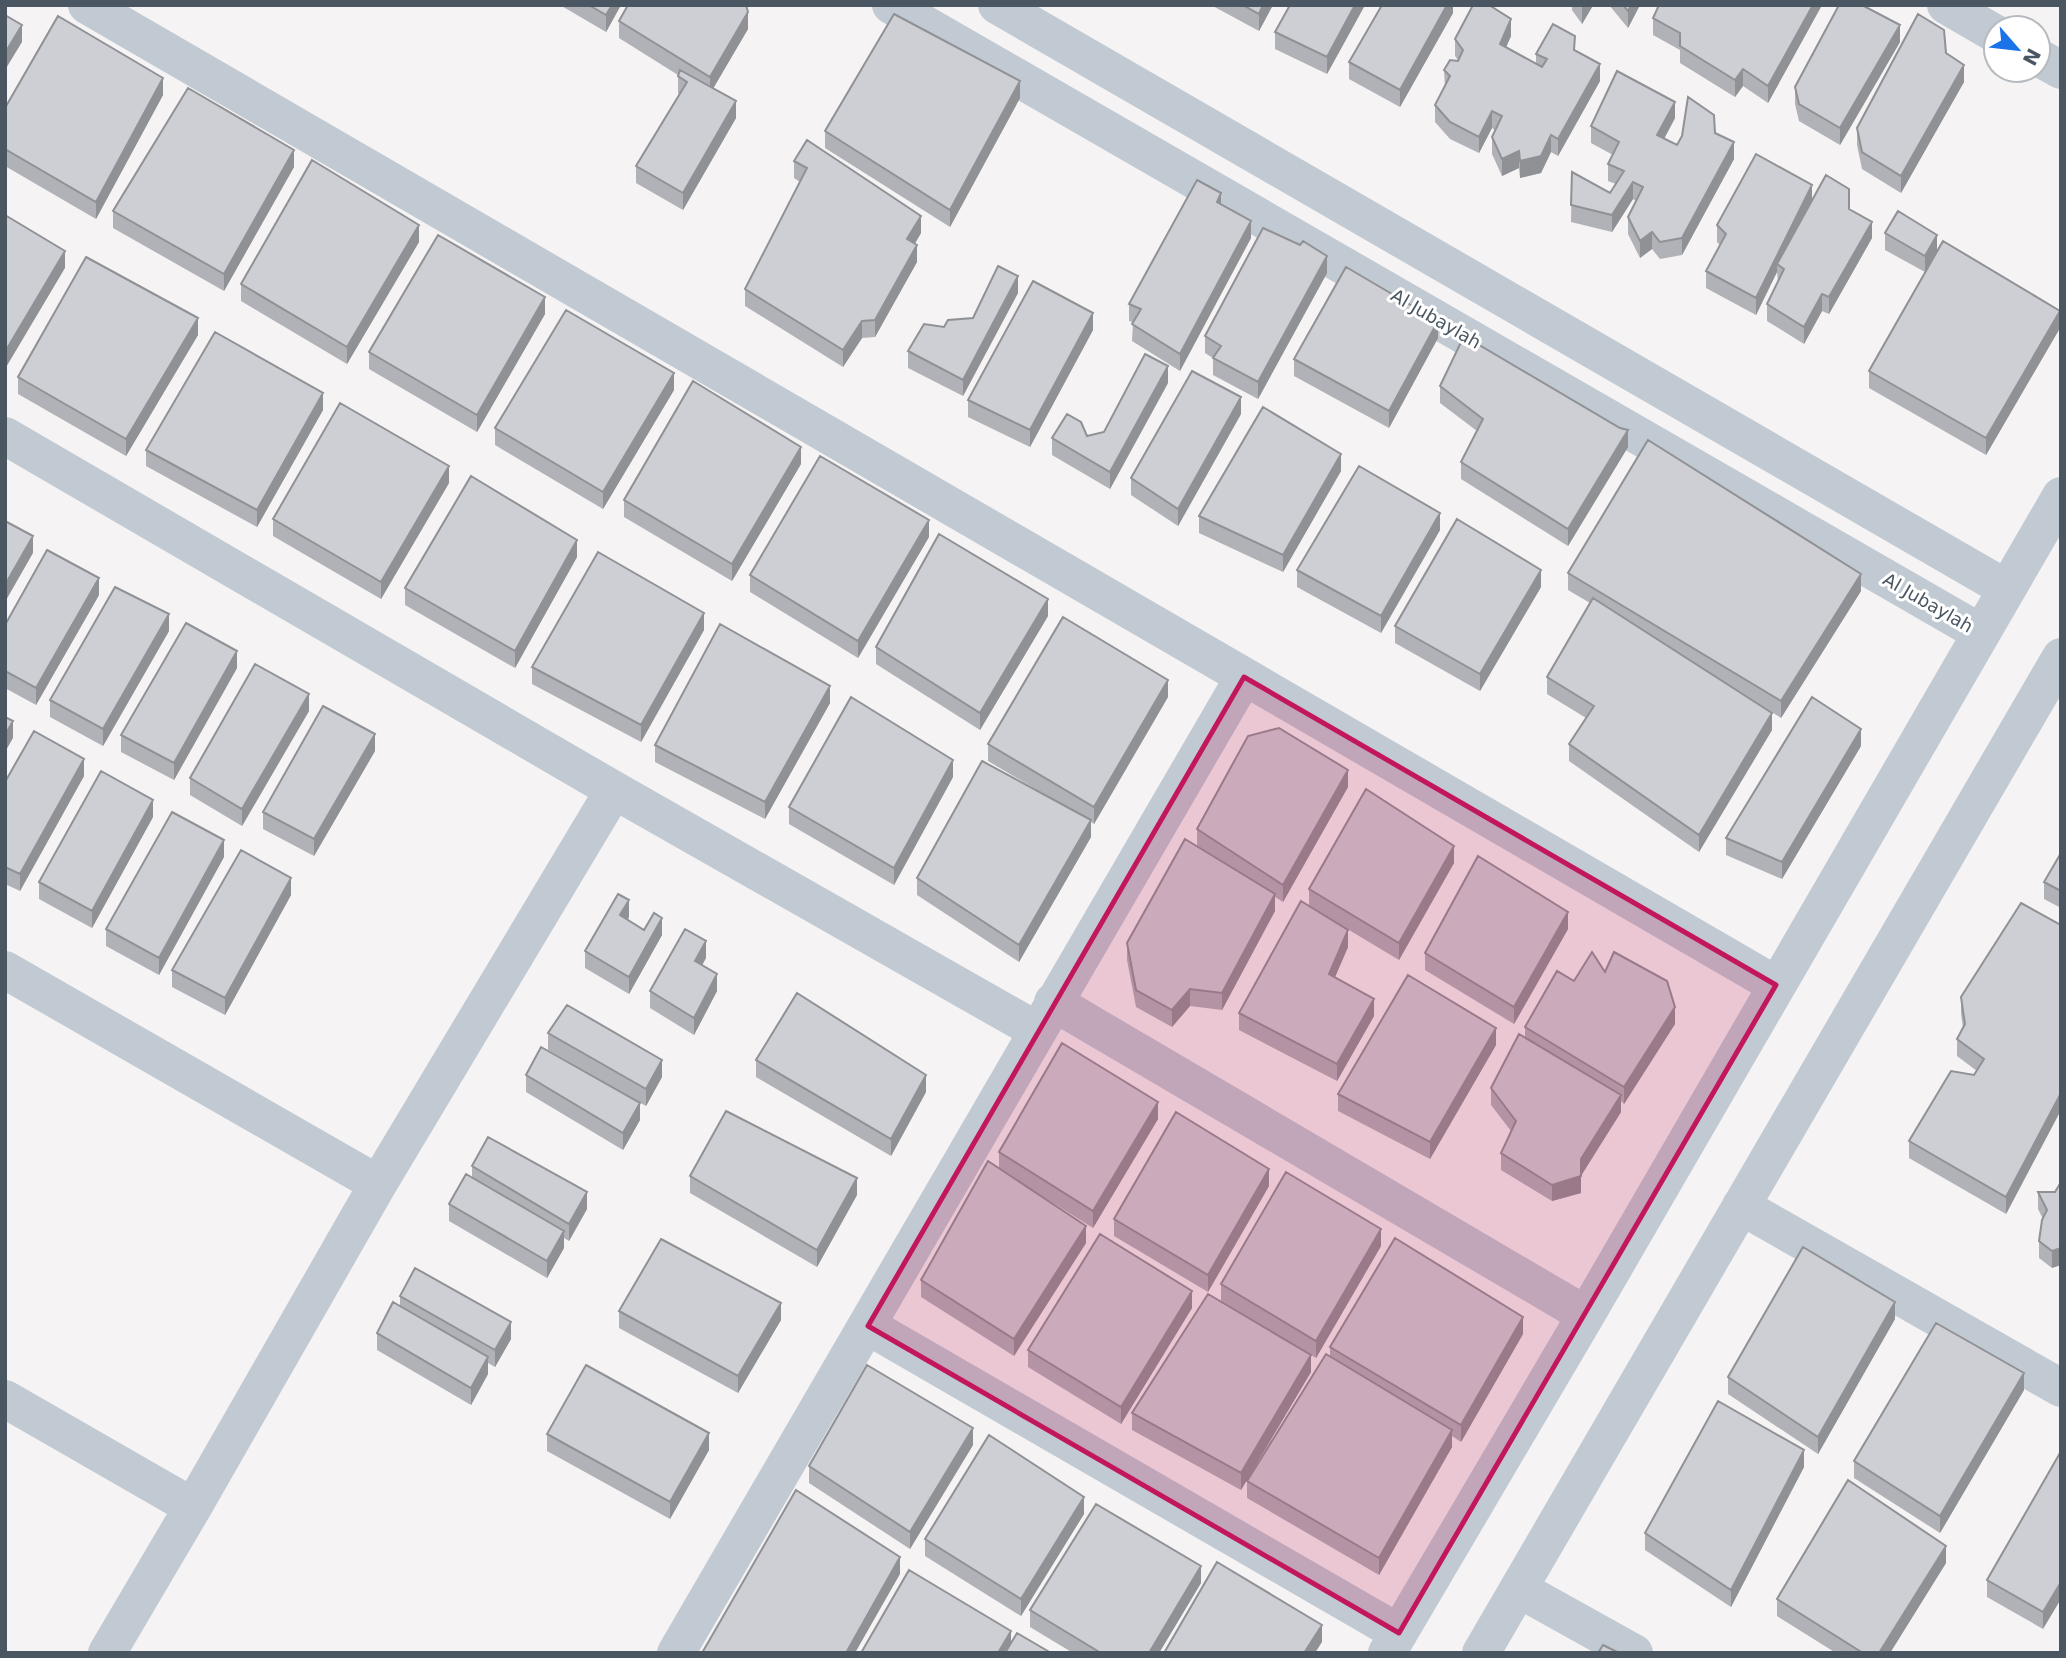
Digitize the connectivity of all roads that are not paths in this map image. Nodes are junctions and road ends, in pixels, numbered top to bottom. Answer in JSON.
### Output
{"nodes":[{"id":1,"x":87,"y":5,"type":"edge"},
{"id":2,"x":891,"y":5,"type":"edge"},
{"id":3,"x":997,"y":5,"type":"edge"},
{"id":4,"x":1946,"y":5,"type":"edge"},
{"id":5,"x":1982,"y":26,"type":"edge"},
{"id":6,"x":5,"y":436,"type":"edge"},
{"id":7,"x":2061,"y":496,"type":"edge"},
{"id":8,"x":2007,"y":589,"type":"junction"},
{"id":9,"x":1982,"y":634,"type":"junction"},
{"id":10,"x":2061,"y":657,"type":"edge"},
{"id":11,"x":1244,"y":677,"type":"junction"},
{"id":12,"x":614,"y":790,"type":"junction"},
{"id":13,"x":5,"y":970,"type":"edge"},
{"id":14,"x":1776,"y":985,"type":"junction"},
{"id":15,"x":1045,"y":1016,"type":"junction"},
{"id":16,"x":378,"y":1184,"type":"junction"},
{"id":17,"x":1741,"y":1206,"type":"junction"},
{"id":18,"x":1586,"y":1315,"type":"junction"},
{"id":19,"x":868,"y":1326,"type":"junction"},
{"id":20,"x":2061,"y":1388,"type":"edge"},
{"id":21,"x":5,"y":1399,"type":"edge"},
{"id":22,"x":193,"y":1507,"type":"junction"},
{"id":23,"x":1519,"y":1589,"type":"junction"},
{"id":24,"x":1393,"y":1643,"type":"edge"},
{"id":25,"x":107,"y":1653,"type":"edge"},
{"id":26,"x":676,"y":1653,"type":"edge"},
{"id":27,"x":1481,"y":1653,"type":"edge"},
{"id":28,"x":1634,"y":1653,"type":"edge"}],
"edges":[{"from":1,"to":11,"type":"street"},
{"from":2,"to":9,"type":"street","name":"Al Jubaylah"},
{"from":3,"to":8,"type":"street"},
{"from":4,"to":5,"type":"street"},
{"from":6,"to":12,"type":"street"},
{"from":7,"to":8,"type":"street"},
{"from":8,"to":9,"type":"street"},
{"from":9,"to":14,"type":"street"},
{"from":10,"to":17,"type":"street"},
{"from":11,"to":14,"type":"street"},
{"from":11,"to":15,"type":"street"},
{"from":12,"to":15,"type":"street"},
{"from":12,"to":16,"type":"street"},
{"from":13,"to":16,"type":"street"},
{"from":14,"to":18,"type":"street"},
{"from":15,"to":18,"type":"street"},
{"from":15,"to":19,"type":"street"},
{"from":16,"to":22,"type":"street"},
{"from":17,"to":20,"type":"street"},
{"from":17,"to":23,"type":"street"},
{"from":18,"to":24,"type":"street"},
{"from":19,"to":24,"type":"street"},
{"from":19,"to":26,"type":"street"},
{"from":21,"to":22,"type":"street"},
{"from":22,"to":25,"type":"street"},
{"from":23,"to":27,"type":"street"},
{"from":23,"to":28,"type":"street"}]}
